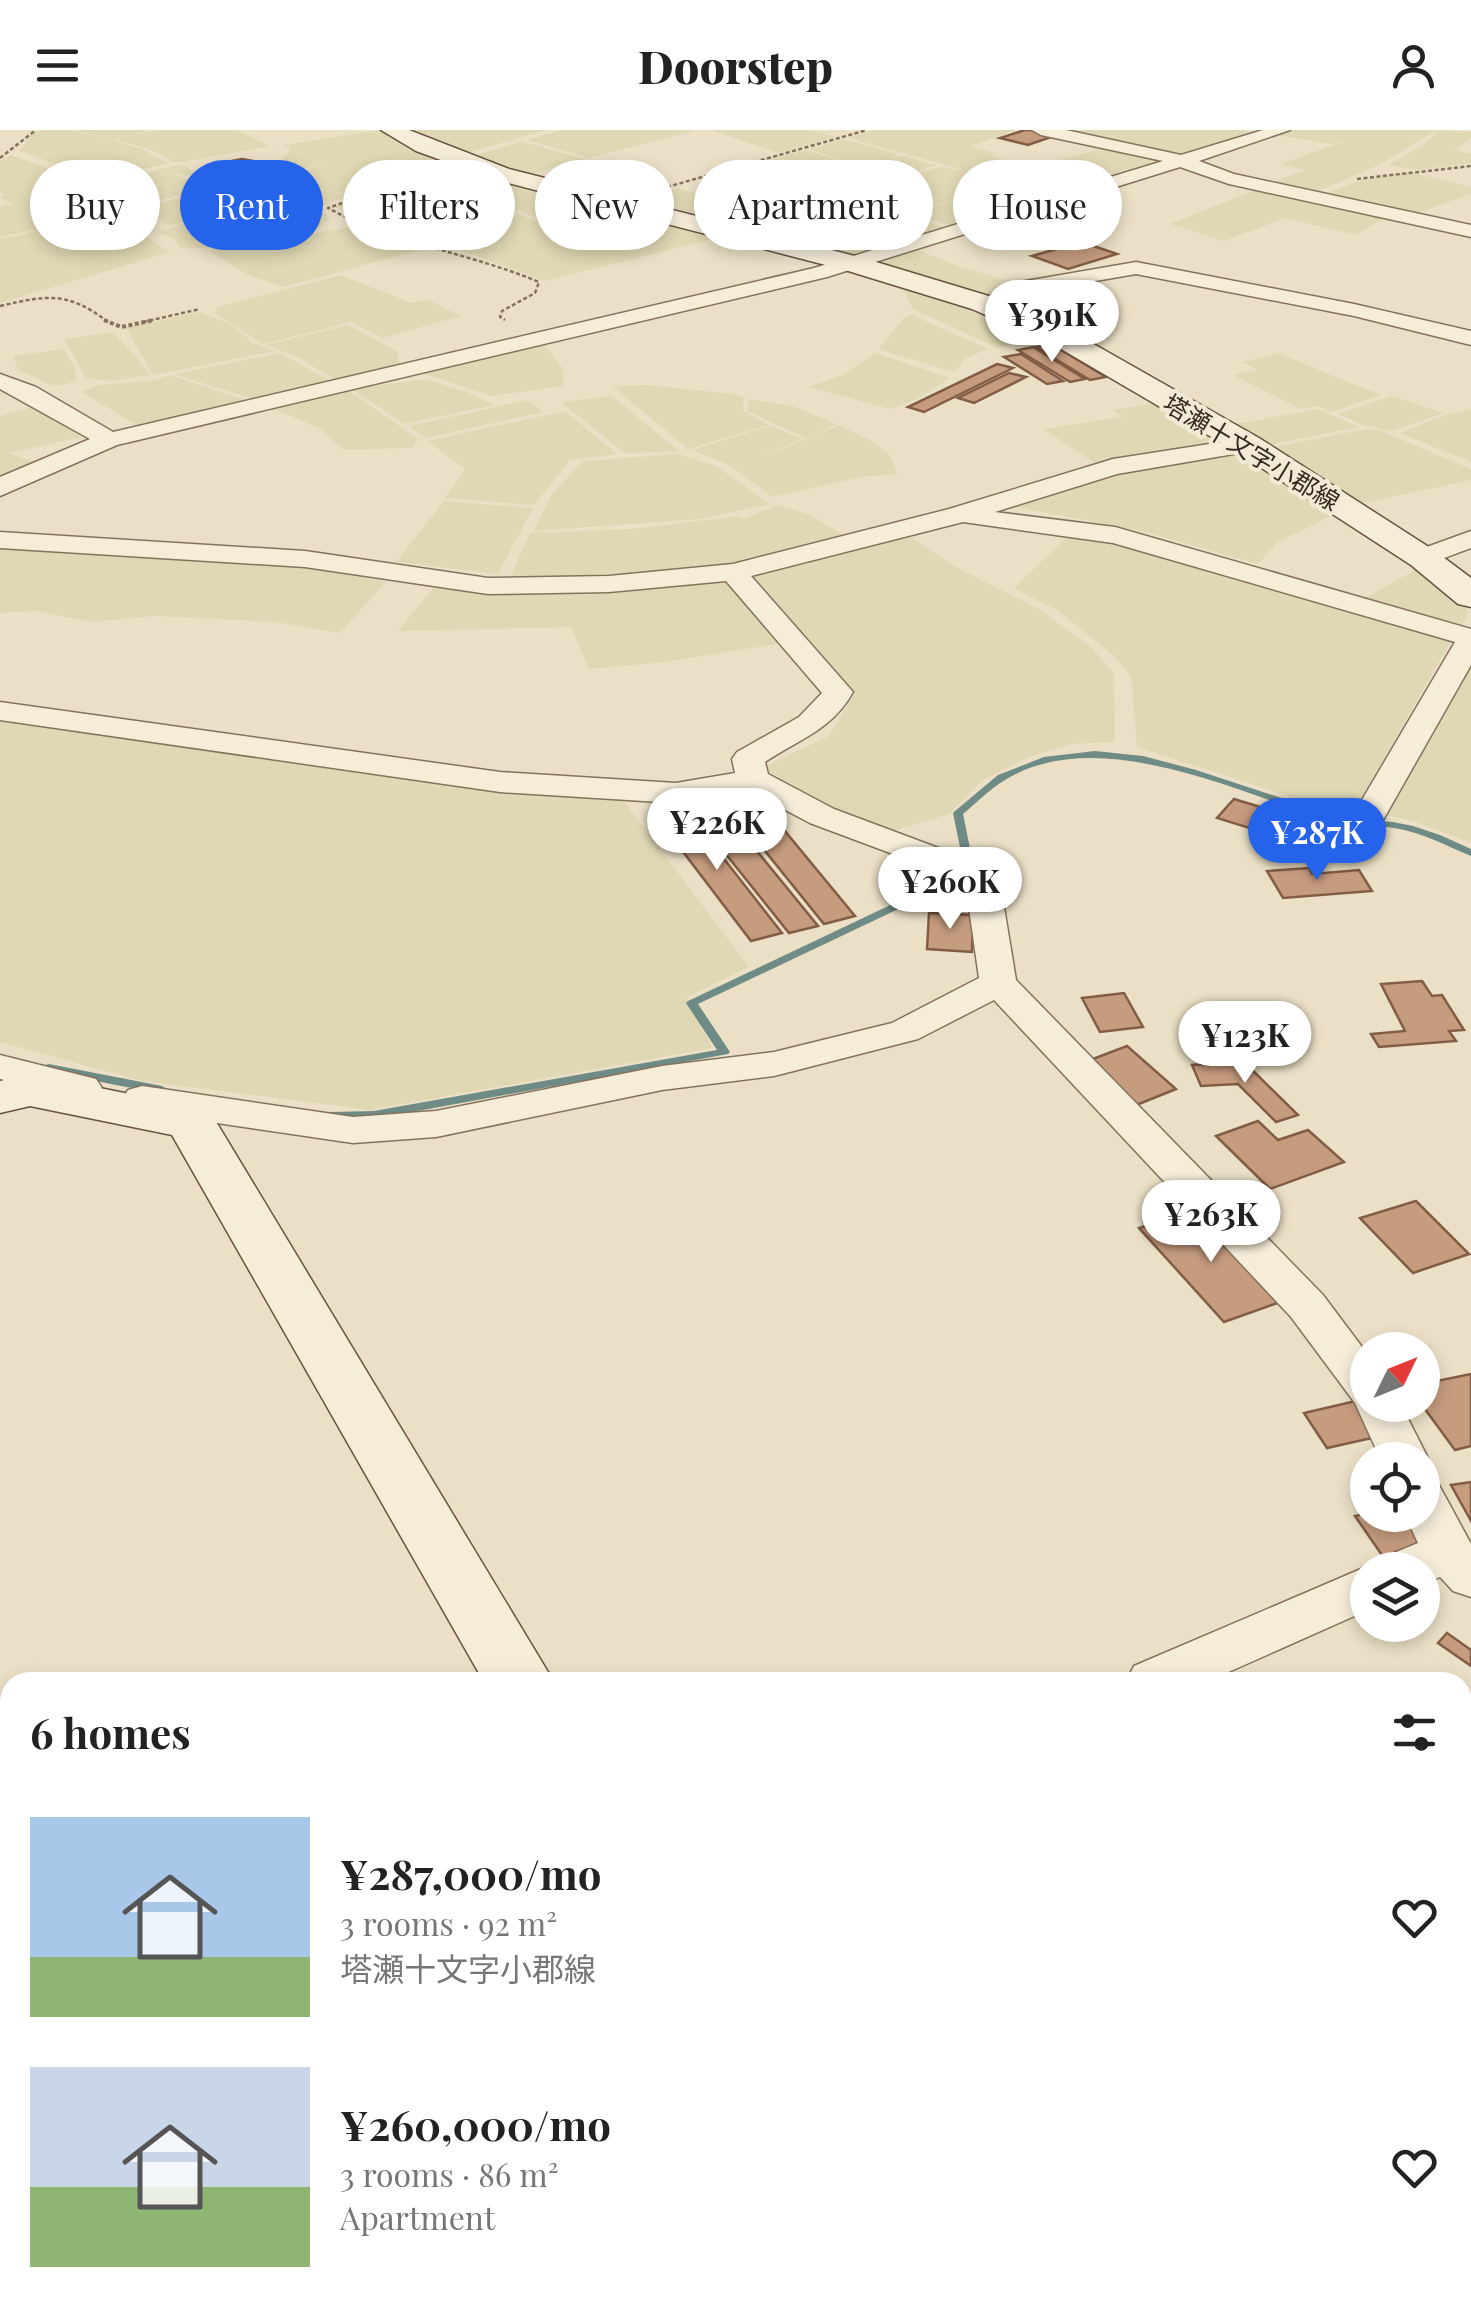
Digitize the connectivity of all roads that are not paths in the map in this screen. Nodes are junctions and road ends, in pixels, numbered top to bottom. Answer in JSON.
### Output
{"nodes":[{"id":1,"x":392,"y":130,"type":"edge"},
{"id":2,"x":1041,"y":130,"type":"edge"},
{"id":3,"x":1282,"y":130,"type":"edge"},
{"id":4,"x":1180,"y":161,"type":"junction"},
{"id":5,"x":1471,"y":231,"type":"edge"},
{"id":6,"x":854,"y":264,"type":"junction"},
{"id":7,"x":982,"y":303,"type":"junction"},
{"id":8,"x":1471,"y":338,"type":"edge"},
{"id":9,"x":0,"y":381,"type":"edge"},
{"id":10,"x":109,"y":440,"type":"junction"},
{"id":11,"x":1248,"y":445,"type":"junction"},
{"id":12,"x":0,"y":488,"type":"edge"},
{"id":13,"x":958,"y":515,"type":"junction"},
{"id":14,"x":1471,"y":539,"type":"edge"},
{"id":15,"x":0,"y":540,"type":"edge"},
{"id":16,"x":1423,"y":558,"type":"junction"},
{"id":17,"x":733,"y":572,"type":"junction"},
{"id":18,"x":1471,"y":596,"type":"edge"},
{"id":19,"x":1471,"y":639,"type":"edge"},
{"id":20,"x":0,"y":711,"type":"edge"},
{"id":21,"x":752,"y":780,"type":"junction"},
{"id":22,"x":1366,"y":822,"type":"dead end"},
{"id":23,"x":998,"y":983,"type":"junction"},
{"id":24,"x":0,"y":1067,"type":"edge"},
{"id":25,"x":0,"y":1097,"type":"edge"},
{"id":26,"x":107,"y":1098,"type":"junction"},
{"id":27,"x":1350,"y":1365,"type":"edge"},
{"id":28,"x":1431,"y":1532,"type":"edge"},
{"id":29,"x":1441,"y":1566,"type":"edge"},
{"id":30,"x":1350,"y":1595,"type":"edge"},
{"id":31,"x":514,"y":1672,"type":"edge"},
{"id":32,"x":1176,"y":1672,"type":"edge"}],
"edges":[{"from":1,"to":6,"type":"main road","name":"塔瀬十文字小郡線"},
{"from":2,"to":4,"type":"street"},
{"from":3,"to":4,"type":"street"},
{"from":4,"to":5,"type":"street"},
{"from":4,"to":6,"type":"street"},
{"from":6,"to":7,"type":"main road","name":"塔瀬十文字小郡線"},
{"from":6,"to":10,"type":"street"},
{"from":7,"to":8,"type":"street"},
{"from":7,"to":11,"type":"main road","name":"塔瀬十文字小郡線"},
{"from":9,"to":10,"type":"street"},
{"from":10,"to":12,"type":"street"},
{"from":11,"to":13,"type":"street"},
{"from":11,"to":16,"type":"main road","name":"塔瀬十文字小郡線"},
{"from":13,"to":17,"type":"street"},
{"from":13,"to":19,"type":"street"},
{"from":14,"to":16,"type":"street"},
{"from":15,"to":17,"type":"street"},
{"from":16,"to":18,"type":"main road","name":"塔瀬十文字小郡線"},
{"from":17,"to":21,"type":"street"},
{"from":19,"to":22,"type":"street"},
{"from":20,"to":21,"type":"street"},
{"from":21,"to":23,"type":"street"},
{"from":23,"to":26,"type":"street"},
{"from":23,"to":27,"type":"street"},
{"from":24,"to":26,"type":"street"},
{"from":25,"to":26,"type":"main road"},
{"from":26,"to":31,"type":"main road"},
{"from":28,"to":29,"type":"street"},
{"from":30,"to":32,"type":"street"}]}
